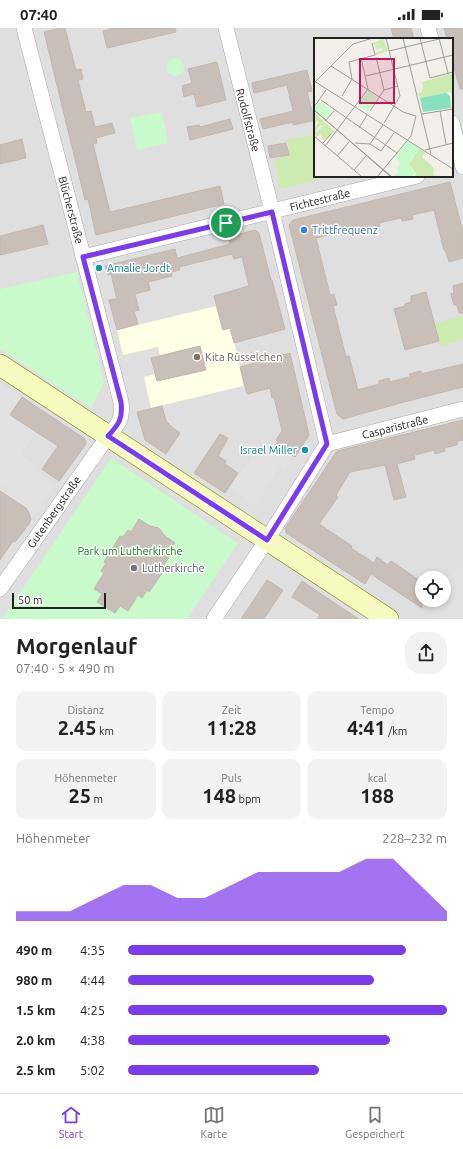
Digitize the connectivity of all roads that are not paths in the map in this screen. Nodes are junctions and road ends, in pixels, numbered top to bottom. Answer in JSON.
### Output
{"nodes":[{"id":1,"x":24,"y":28,"type":"edge"},
{"id":2,"x":226,"y":28,"type":"edge"},
{"id":3,"x":428,"y":28,"type":"edge"},
{"id":4,"x":431,"y":38,"type":"edge"},
{"id":5,"x":453,"y":127,"type":"edge"},
{"id":6,"x":463,"y":165,"type":"edge"},
{"id":7,"x":453,"y":167,"type":"edge"},
{"id":8,"x":413,"y":177,"type":"edge"},
{"id":9,"x":272,"y":212,"type":"junction"},
{"id":10,"x":83,"y":257,"type":"junction"},
{"id":11,"x":0,"y":365,"type":"edge"},
{"id":12,"x":463,"y":409,"type":"edge"},
{"id":13,"x":108,"y":436,"type":"junction"},
{"id":14,"x":327,"y":444,"type":"junction"},
{"id":15,"x":267,"y":540,"type":"junction"},
{"id":16,"x":0,"y":589,"type":"edge"},
{"id":17,"x":214,"y":619,"type":"edge"},
{"id":18,"x":388,"y":619,"type":"edge"}],
"edges":[{"from":1,"to":10,"type":"street","name":"Blücherstraße"},
{"from":2,"to":9,"type":"street","name":"Rudolfstraße"},
{"from":3,"to":4,"type":"street"},
{"from":5,"to":6,"type":"street"},
{"from":6,"to":7,"type":"street"},
{"from":8,"to":9,"type":"street","name":"Fichtestraße"},
{"from":9,"to":10,"type":"street","name":"Fichtestraße"},
{"from":9,"to":14,"type":"street","name":"Rudolfstraße"},
{"from":10,"to":13,"type":"street","name":"Blücherstraße"},
{"from":11,"to":13,"type":"street"},
{"from":12,"to":14,"type":"street","name":"Casparistraße"},
{"from":13,"to":15,"type":"street"},
{"from":13,"to":16,"type":"street","name":"Gutenbergstraße"},
{"from":14,"to":15,"type":"street"},
{"from":15,"to":17,"type":"street"},
{"from":15,"to":18,"type":"street"}]}
